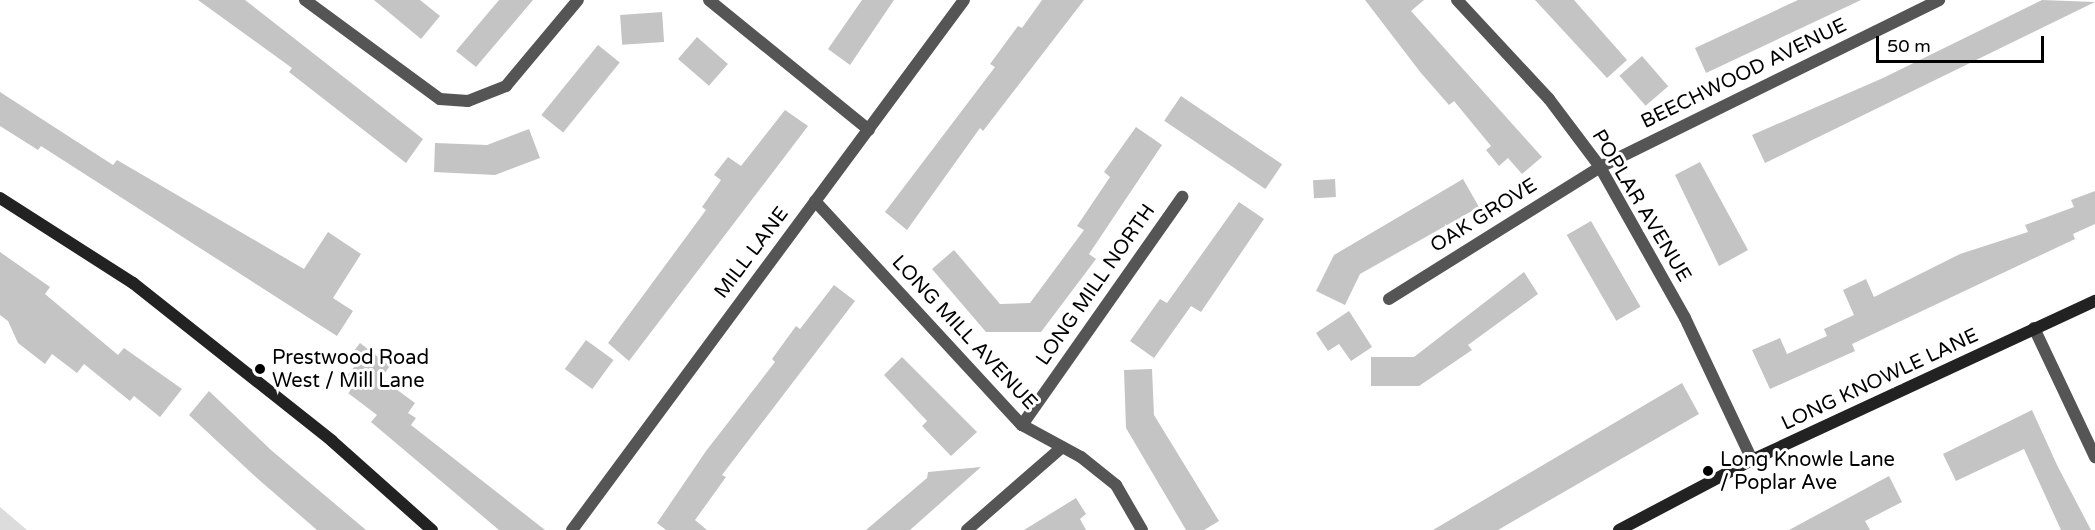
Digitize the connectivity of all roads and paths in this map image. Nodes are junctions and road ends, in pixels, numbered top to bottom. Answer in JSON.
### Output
{"nodes":[{"id":1,"x":305,"y":0,"type":"edge"},
{"id":2,"x":578,"y":0,"type":"edge"},
{"id":3,"x":709,"y":0,"type":"edge"},
{"id":4,"x":964,"y":0,"type":"edge"},
{"id":5,"x":1457,"y":0,"type":"edge"},
{"id":6,"x":1939,"y":0,"type":"edge"},
{"id":7,"x":869,"y":130,"type":"junction"},
{"id":8,"x":1600,"y":167,"type":"junction"},
{"id":9,"x":1182,"y":197,"type":"dead end"},
{"id":10,"x":0,"y":198,"type":"edge"},
{"id":11,"x":815,"y":201,"type":"junction"},
{"id":12,"x":1389,"y":299,"type":"dead end"},
{"id":13,"x":2095,"y":301,"type":"edge"},
{"id":14,"x":2034,"y":328,"type":"junction"},
{"id":15,"x":1022,"y":425,"type":"junction"},
{"id":16,"x":1062,"y":447,"type":"junction"},
{"id":17,"x":2095,"y":457,"type":"edge"},
{"id":18,"x":1752,"y":460,"type":"junction"},
{"id":19,"x":432,"y":530,"type":"edge"},
{"id":20,"x":572,"y":530,"type":"edge"},
{"id":21,"x":967,"y":530,"type":"edge"},
{"id":22,"x":1142,"y":530,"type":"edge"},
{"id":23,"x":1619,"y":530,"type":"edge"}],
"edges":[{"from":1,"to":2,"type":"street"},
{"from":3,"to":7,"type":"street"},
{"from":4,"to":7,"type":"street","name":"MILL LANE"},
{"from":5,"to":8,"type":"street","name":"POPLAR AVENUE"},
{"from":6,"to":8,"type":"street","name":"BEECHWOOD AVENUE"},
{"from":7,"to":11,"type":"street","name":"MILL LANE"},
{"from":8,"to":12,"type":"street","name":"OAK GROVE"},
{"from":8,"to":18,"type":"street","name":"POPLAR AVENUE"},
{"from":9,"to":15,"type":"street","name":"LONG MILL NORTH"},
{"from":10,"to":19,"type":"street"},
{"from":11,"to":15,"type":"street","name":"LONG MILL AVENUE"},
{"from":11,"to":20,"type":"street","name":"MILL LANE"},
{"from":13,"to":14,"type":"street","name":"LONG KNOWLE LANE"},
{"from":14,"to":17,"type":"street"},
{"from":14,"to":18,"type":"street","name":"LONG KNOWLE LANE"},
{"from":15,"to":16,"type":"street","name":"LONG MILL AVENUE"},
{"from":16,"to":21,"type":"street"},
{"from":16,"to":22,"type":"street","name":"LONG MILL AVENUE"},
{"from":18,"to":23,"type":"street","name":"LONG KNOWLE LANE"}]}
